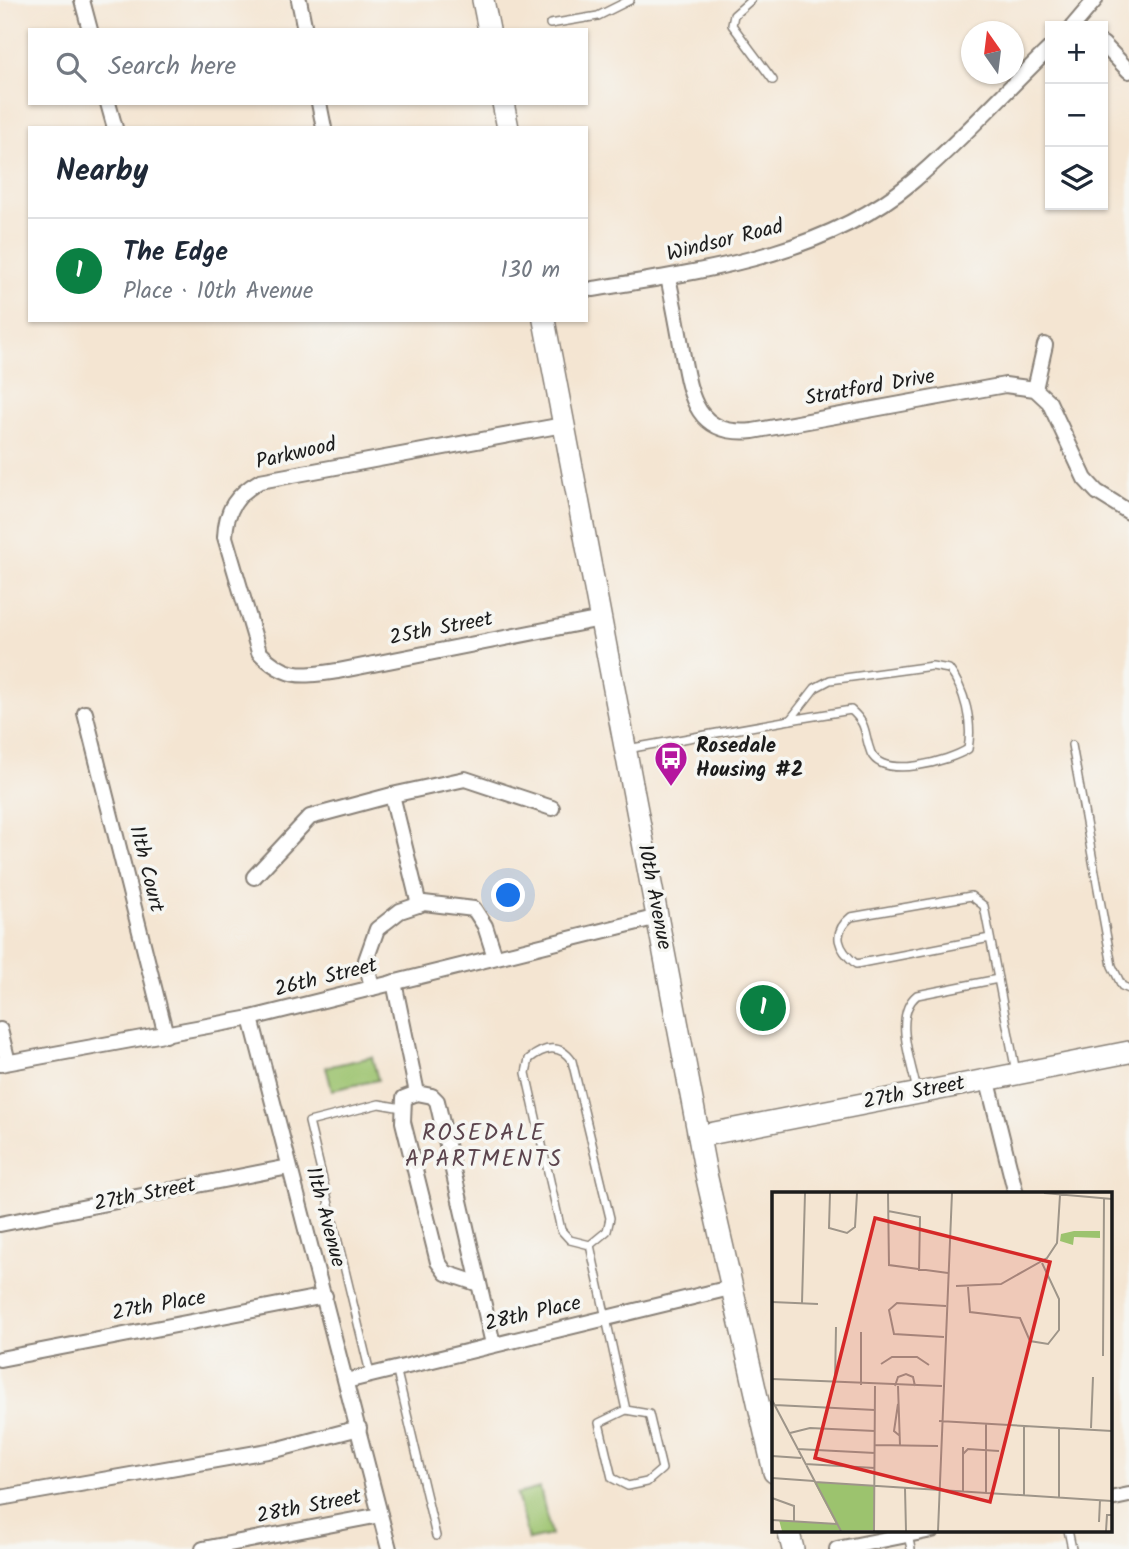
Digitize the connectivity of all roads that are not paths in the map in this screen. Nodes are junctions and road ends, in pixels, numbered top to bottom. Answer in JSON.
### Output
{"nodes":[{"id":1,"x":82,"y":0,"type":"edge"},
{"id":2,"x":299,"y":0,"type":"edge"},
{"id":3,"x":483,"y":0,"type":"edge"},
{"id":4,"x":630,"y":0,"type":"edge"},
{"id":5,"x":751,"y":0,"type":"edge"},
{"id":6,"x":1095,"y":0,"type":"edge"},
{"id":7,"x":1082,"y":21,"type":"edge"},
{"id":8,"x":550,"y":24,"type":"dead end"},
{"id":9,"x":89,"y":28,"type":"edge"},
{"id":10,"x":304,"y":28,"type":"edge"},
{"id":11,"x":489,"y":28,"type":"edge"},
{"id":12,"x":1108,"y":49,"type":"edge"},
{"id":13,"x":1045,"y":53,"type":"edge"},
{"id":14,"x":1129,"y":71,"type":"edge"},
{"id":15,"x":773,"y":80,"type":"dead end"},
{"id":16,"x":109,"y":105,"type":"edge"},
{"id":17,"x":319,"y":105,"type":"edge"},
{"id":18,"x":503,"y":105,"type":"edge"},
{"id":19,"x":114,"y":126,"type":"edge"},
{"id":20,"x":324,"y":126,"type":"edge"},
{"id":21,"x":508,"y":126,"type":"edge"},
{"id":22,"x":668,"y":277,"type":"junction"},
{"id":23,"x":593,"y":289,"type":"dead end"},
{"id":24,"x":544,"y":322,"type":"edge"},
{"id":25,"x":1045,"y":345,"type":"dead end"},
{"id":26,"x":1035,"y":388,"type":"junction"},
{"id":27,"x":563,"y":425,"type":"junction"},
{"id":28,"x":1129,"y":512,"type":"edge"},
{"id":29,"x":601,"y":620,"type":"junction"},
{"id":30,"x":287,"y":674,"type":"joint"},
{"id":31,"x":85,"y":713,"type":"dead end"},
{"id":32,"x":790,"y":720,"type":"junction"},
{"id":33,"x":1072,"y":746,"type":"dead end"},
{"id":34,"x":626,"y":750,"type":"junction"},
{"id":35,"x":392,"y":795,"type":"junction"},
{"id":36,"x":552,"y":808,"type":"dead end"},
{"id":37,"x":254,"y":877,"type":"dead end"},
{"id":38,"x":419,"y":905,"type":"junction"},
{"id":39,"x":658,"y":917,"type":"junction"},
{"id":40,"x":990,"y":938,"type":"junction"},
{"id":41,"x":495,"y":957,"type":"junction"},
{"id":42,"x":998,"y":979,"type":"junction"},
{"id":43,"x":394,"y":982,"type":"junction"},
{"id":44,"x":372,"y":988,"type":"junction"},
{"id":45,"x":1129,"y":989,"type":"edge"},
{"id":46,"x":251,"y":1018,"type":"junction"},
{"id":47,"x":0,"y":1030,"type":"edge"},
{"id":48,"x":166,"y":1034,"type":"junction"},
{"id":49,"x":1129,"y":1052,"type":"edge"},
{"id":50,"x":4,"y":1063,"type":"edge"},
{"id":51,"x":1016,"y":1073,"type":"junction"},
{"id":52,"x":987,"y":1078,"type":"junction"},
{"id":53,"x":918,"y":1092,"type":"junction"},
{"id":54,"x":418,"y":1093,"type":"junction"},
{"id":55,"x":402,"y":1108,"type":"junction"},
{"id":56,"x":699,"y":1136,"type":"junction"},
{"id":57,"x":289,"y":1167,"type":"junction"},
{"id":58,"x":1016,"y":1192,"type":"edge"},
{"id":59,"x":0,"y":1224,"type":"edge"},
{"id":60,"x":590,"y":1245,"type":"junction"},
{"id":61,"x":479,"y":1284,"type":"junction"},
{"id":62,"x":730,"y":1289,"type":"junction"},
{"id":63,"x":325,"y":1296,"type":"junction"},
{"id":64,"x":606,"y":1319,"type":"junction"},
{"id":65,"x":493,"y":1345,"type":"junction"},
{"id":66,"x":0,"y":1359,"type":"edge"},
{"id":67,"x":396,"y":1367,"type":"junction"},
{"id":68,"x":370,"y":1373,"type":"junction"},
{"id":69,"x":346,"y":1381,"type":"junction"},
{"id":70,"x":626,"y":1410,"type":"junction"},
{"id":71,"x":359,"y":1428,"type":"junction"},
{"id":72,"x":772,"y":1464,"type":"edge"},
{"id":73,"x":0,"y":1499,"type":"edge"},
{"id":74,"x":380,"y":1515,"type":"junction"},
{"id":75,"x":789,"y":1532,"type":"edge"},
{"id":76,"x":928,"y":1532,"type":"edge"},
{"id":77,"x":436,"y":1536,"type":"dead end"},
{"id":78,"x":910,"y":1542,"type":"edge"},
{"id":79,"x":204,"y":1549,"type":"edge"},
{"id":80,"x":389,"y":1549,"type":"edge"},
{"id":81,"x":793,"y":1549,"type":"edge"},
{"id":82,"x":837,"y":1549,"type":"edge"}],
"edges":[{"from":1,"to":9,"type":"street"},
{"from":2,"to":10,"type":"street"},
{"from":3,"to":11,"type":"main road"},
{"from":4,"to":8,"type":"lane"},
{"from":5,"to":15,"type":"lane"},
{"from":6,"to":7,"type":"street"},
{"from":12,"to":14,"type":"street"},
{"from":13,"to":22,"type":"street","name":"Windsor Road"},
{"from":16,"to":19,"type":"street"},
{"from":17,"to":20,"type":"street"},
{"from":18,"to":21,"type":"main road"},
{"from":22,"to":23,"type":"street","name":"Windsor Road"},
{"from":22,"to":26,"type":"street","name":"Stratford Drive"},
{"from":24,"to":27,"type":"main road","name":"10th Avenue"},
{"from":25,"to":26,"type":"street"},
{"from":26,"to":28,"type":"street"},
{"from":27,"to":29,"type":"main road","name":"10th Avenue"},
{"from":27,"to":30,"type":"street","name":"Parkwood"},
{"from":29,"to":30,"type":"street","name":"25th Street"},
{"from":29,"to":34,"type":"main road","name":"10th Avenue"},
{"from":31,"to":48,"type":"street","name":"11th Court"},
{"from":32,"to":32,"type":"lane"},
{"from":32,"to":34,"type":"lane"},
{"from":33,"to":45,"type":"lane"},
{"from":34,"to":39,"type":"main road","name":"10th Avenue"},
{"from":35,"to":36,"type":"street"},
{"from":35,"to":37,"type":"street"},
{"from":35,"to":38,"type":"street"},
{"from":38,"to":41,"type":"street"},
{"from":38,"to":44,"type":"street"},
{"from":39,"to":41,"type":"street","name":"26th Street"},
{"from":39,"to":56,"type":"main road","name":"10th Avenue"},
{"from":40,"to":40,"type":"lane"},
{"from":40,"to":42,"type":"lane"},
{"from":41,"to":43,"type":"street","name":"26th Street"},
{"from":42,"to":51,"type":"lane"},
{"from":42,"to":53,"type":"lane"},
{"from":43,"to":44,"type":"street","name":"26th Street"},
{"from":43,"to":54,"type":"street"},
{"from":44,"to":46,"type":"street","name":"26th Street"},
{"from":46,"to":48,"type":"street","name":"26th Street"},
{"from":46,"to":57,"type":"street","name":"11th Avenue"},
{"from":47,"to":50,"type":"street"},
{"from":48,"to":50,"type":"street","name":"26th Street"},
{"from":49,"to":51,"type":"main road","name":"27th Street"},
{"from":51,"to":52,"type":"main road","name":"27th Street"},
{"from":52,"to":53,"type":"main road","name":"27th Street"},
{"from":52,"to":58,"type":"street"},
{"from":53,"to":56,"type":"main road","name":"27th Street"},
{"from":54,"to":55,"type":"street"},
{"from":54,"to":61,"type":"street"},
{"from":55,"to":61,"type":"street"},
{"from":55,"to":68,"type":"lane"},
{"from":56,"to":62,"type":"main road","name":"10th Avenue"},
{"from":57,"to":59,"type":"street","name":"27th Street"},
{"from":57,"to":63,"type":"street","name":"11th Avenue"},
{"from":60,"to":60,"type":"lane"},
{"from":60,"to":64,"type":"lane"},
{"from":61,"to":65,"type":"street"},
{"from":62,"to":64,"type":"street","name":"28th Place"},
{"from":62,"to":72,"type":"main road","name":"10th Avenue"},
{"from":63,"to":66,"type":"street","name":"27th Place"},
{"from":63,"to":69,"type":"street","name":"11th Avenue"},
{"from":64,"to":65,"type":"street","name":"28th Place"},
{"from":64,"to":70,"type":"lane"},
{"from":65,"to":67,"type":"street","name":"28th Place"},
{"from":67,"to":68,"type":"street","name":"28th Place"},
{"from":67,"to":77,"type":"lane"},
{"from":68,"to":69,"type":"street","name":"28th Place"},
{"from":69,"to":71,"type":"street","name":"11th Avenue"},
{"from":70,"to":70,"type":"lane"},
{"from":71,"to":73,"type":"street"},
{"from":71,"to":74,"type":"street","name":"11th Avenue"},
{"from":74,"to":79,"type":"street","name":"28th Street"},
{"from":74,"to":80,"type":"street"},
{"from":75,"to":81,"type":"main road"},
{"from":76,"to":78,"type":"street"},
{"from":78,"to":82,"type":"street"}]}
